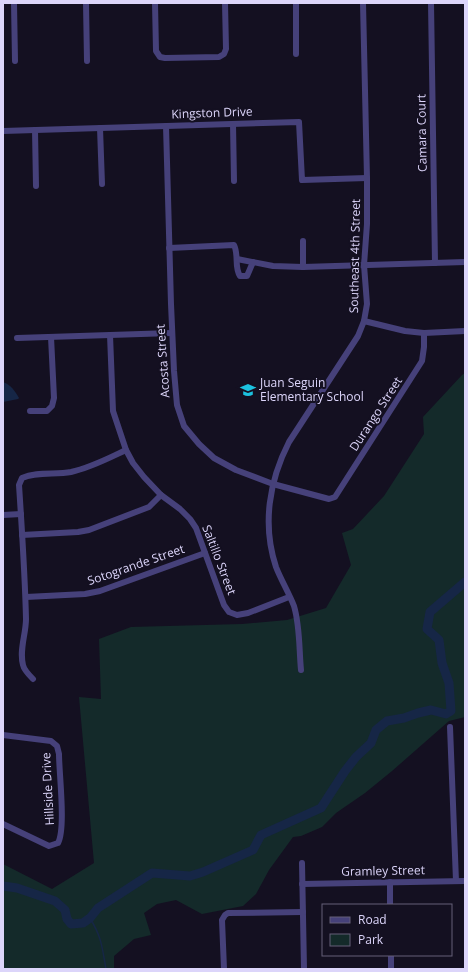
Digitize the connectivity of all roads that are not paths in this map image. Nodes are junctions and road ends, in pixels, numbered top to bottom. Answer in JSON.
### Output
{"nodes":[{"id":1,"x":14,"y":3,"type":"edge"},
{"id":2,"x":86,"y":3,"type":"edge"},
{"id":3,"x":155,"y":3,"type":"edge"},
{"id":4,"x":225,"y":3,"type":"edge"},
{"id":5,"x":296,"y":3,"type":"edge"},
{"id":6,"x":363,"y":3,"type":"edge"},
{"id":7,"x":431,"y":3,"type":"edge"},
{"id":8,"x":296,"y":54,"type":"dead end"},
{"id":9,"x":15,"y":61,"type":"dead end"},
{"id":10,"x":87,"y":61,"type":"dead end"},
{"id":11,"x":233,"y":124,"type":"junction"},
{"id":12,"x":166,"y":126,"type":"junction"},
{"id":13,"x":100,"y":128,"type":"junction"},
{"id":14,"x":35,"y":130,"type":"junction"},
{"id":15,"x":3,"y":131,"type":"edge"},
{"id":16,"x":367,"y":178,"type":"junction"},
{"id":17,"x":234,"y":181,"type":"dead end"},
{"id":18,"x":102,"y":184,"type":"dead end"},
{"id":19,"x":36,"y":186,"type":"dead end"},
{"id":20,"x":303,"y":240,"type":"dead end"},
{"id":21,"x":169,"y":248,"type":"junction"},
{"id":22,"x":237,"y":259,"type":"junction"},
{"id":23,"x":252,"y":262,"type":"junction"},
{"id":24,"x":465,"y":262,"type":"edge"},
{"id":25,"x":435,"y":263,"type":"junction"},
{"id":26,"x":364,"y":265,"type":"junction"},
{"id":27,"x":303,"y":267,"type":"junction"},
{"id":28,"x":364,"y":321,"type":"junction"},
{"id":29,"x":465,"y":331,"type":"edge"},
{"id":30,"x":424,"y":332,"type":"junction"},
{"id":31,"x":172,"y":333,"type":"junction"},
{"id":32,"x":110,"y":335,"type":"junction"},
{"id":33,"x":51,"y":337,"type":"junction"},
{"id":34,"x":17,"y":338,"type":"dead end"},
{"id":35,"x":30,"y":411,"type":"dead end"},
{"id":36,"x":126,"y":450,"type":"junction"},
{"id":37,"x":273,"y":484,"type":"junction"},
{"id":38,"x":161,"y":495,"type":"junction"},
{"id":39,"x":330,"y":499,"type":"joint"},
{"id":40,"x":21,"y":514,"type":"junction"},
{"id":41,"x":3,"y":515,"type":"edge"},
{"id":42,"x":22,"y":535,"type":"junction"},
{"id":43,"x":205,"y":553,"type":"junction"},
{"id":44,"x":26,"y":597,"type":"junction"},
{"id":45,"x":289,"y":597,"type":"junction"},
{"id":46,"x":301,"y":670,"type":"dead end"},
{"id":47,"x":33,"y":679,"type":"dead end"},
{"id":48,"x":450,"y":727,"type":"dead end"},
{"id":49,"x":3,"y":735,"type":"edge"},
{"id":50,"x":3,"y":824,"type":"edge"},
{"id":51,"x":302,"y":864,"type":"dead end"},
{"id":52,"x":456,"y":881,"type":"junction"},
{"id":53,"x":465,"y":881,"type":"edge"},
{"id":54,"x":390,"y":882,"type":"junction"},
{"id":55,"x":302,"y":884,"type":"junction"},
{"id":56,"x":390,"y":904,"type":"edge"},
{"id":57,"x":303,"y":912,"type":"junction"},
{"id":58,"x":391,"y":956,"type":"edge"},
{"id":59,"x":224,"y":969,"type":"edge"},
{"id":60,"x":304,"y":969,"type":"edge"},
{"id":61,"x":392,"y":969,"type":"edge"}],
"edges":[{"from":1,"to":9,"type":"street"},
{"from":2,"to":10,"type":"street"},
{"from":3,"to":4,"type":"street"},
{"from":5,"to":8,"type":"street"},
{"from":6,"to":16,"type":"street","name":"Southeast 4th Street"},
{"from":7,"to":25,"type":"street","name":"Camara Court"},
{"from":11,"to":12,"type":"street","name":"Kingston Drive"},
{"from":11,"to":16,"type":"street","name":"Kingston Drive"},
{"from":11,"to":17,"type":"street"},
{"from":12,"to":13,"type":"street","name":"Kingston Drive"},
{"from":12,"to":21,"type":"street","name":"Acosta Street"},
{"from":13,"to":14,"type":"street","name":"Kingston Drive"},
{"from":13,"to":18,"type":"street"},
{"from":14,"to":15,"type":"street","name":"Kingston Drive"},
{"from":14,"to":19,"type":"street"},
{"from":16,"to":26,"type":"street","name":"Southeast 4th Street"},
{"from":20,"to":27,"type":"street"},
{"from":21,"to":22,"type":"street"},
{"from":21,"to":31,"type":"street","name":"Acosta Street"},
{"from":22,"to":23,"type":"street"},
{"from":22,"to":23,"type":"street"},
{"from":23,"to":27,"type":"street"},
{"from":24,"to":25,"type":"street"},
{"from":25,"to":26,"type":"street"},
{"from":26,"to":27,"type":"street"},
{"from":26,"to":28,"type":"street","name":"Southeast 4th Street"},
{"from":28,"to":30,"type":"street"},
{"from":28,"to":37,"type":"street","name":"Southeast 4th Street"},
{"from":29,"to":30,"type":"street"},
{"from":30,"to":39,"type":"street","name":"Durango Street"},
{"from":31,"to":32,"type":"street"},
{"from":31,"to":37,"type":"street","name":"Acosta Street"},
{"from":32,"to":33,"type":"street"},
{"from":32,"to":36,"type":"street","name":"Saltillo Street"},
{"from":33,"to":34,"type":"street"},
{"from":33,"to":35,"type":"street"},
{"from":36,"to":38,"type":"street","name":"Saltillo Street"},
{"from":36,"to":40,"type":"street"},
{"from":37,"to":39,"type":"street","name":"Acosta Street"},
{"from":37,"to":45,"type":"street","name":"Southeast 4th Street"},
{"from":38,"to":42,"type":"street"},
{"from":38,"to":43,"type":"street","name":"Saltillo Street"},
{"from":40,"to":41,"type":"street"},
{"from":40,"to":42,"type":"street"},
{"from":42,"to":44,"type":"street"},
{"from":43,"to":44,"type":"street","name":"Sotogrande Street"},
{"from":43,"to":45,"type":"street","name":"Saltillo Street"},
{"from":44,"to":47,"type":"street"},
{"from":45,"to":46,"type":"street","name":"Southeast 4th Street"},
{"from":48,"to":52,"type":"street"},
{"from":49,"to":50,"type":"street","name":"Hillside Drive"},
{"from":51,"to":55,"type":"street"},
{"from":52,"to":53,"type":"street","name":"Gramley Street"},
{"from":52,"to":54,"type":"street","name":"Gramley Street"},
{"from":54,"to":55,"type":"street","name":"Gramley Street"},
{"from":54,"to":56,"type":"street"},
{"from":55,"to":57,"type":"street"},
{"from":57,"to":59,"type":"street"},
{"from":57,"to":60,"type":"street"},
{"from":58,"to":61,"type":"street"}]}
